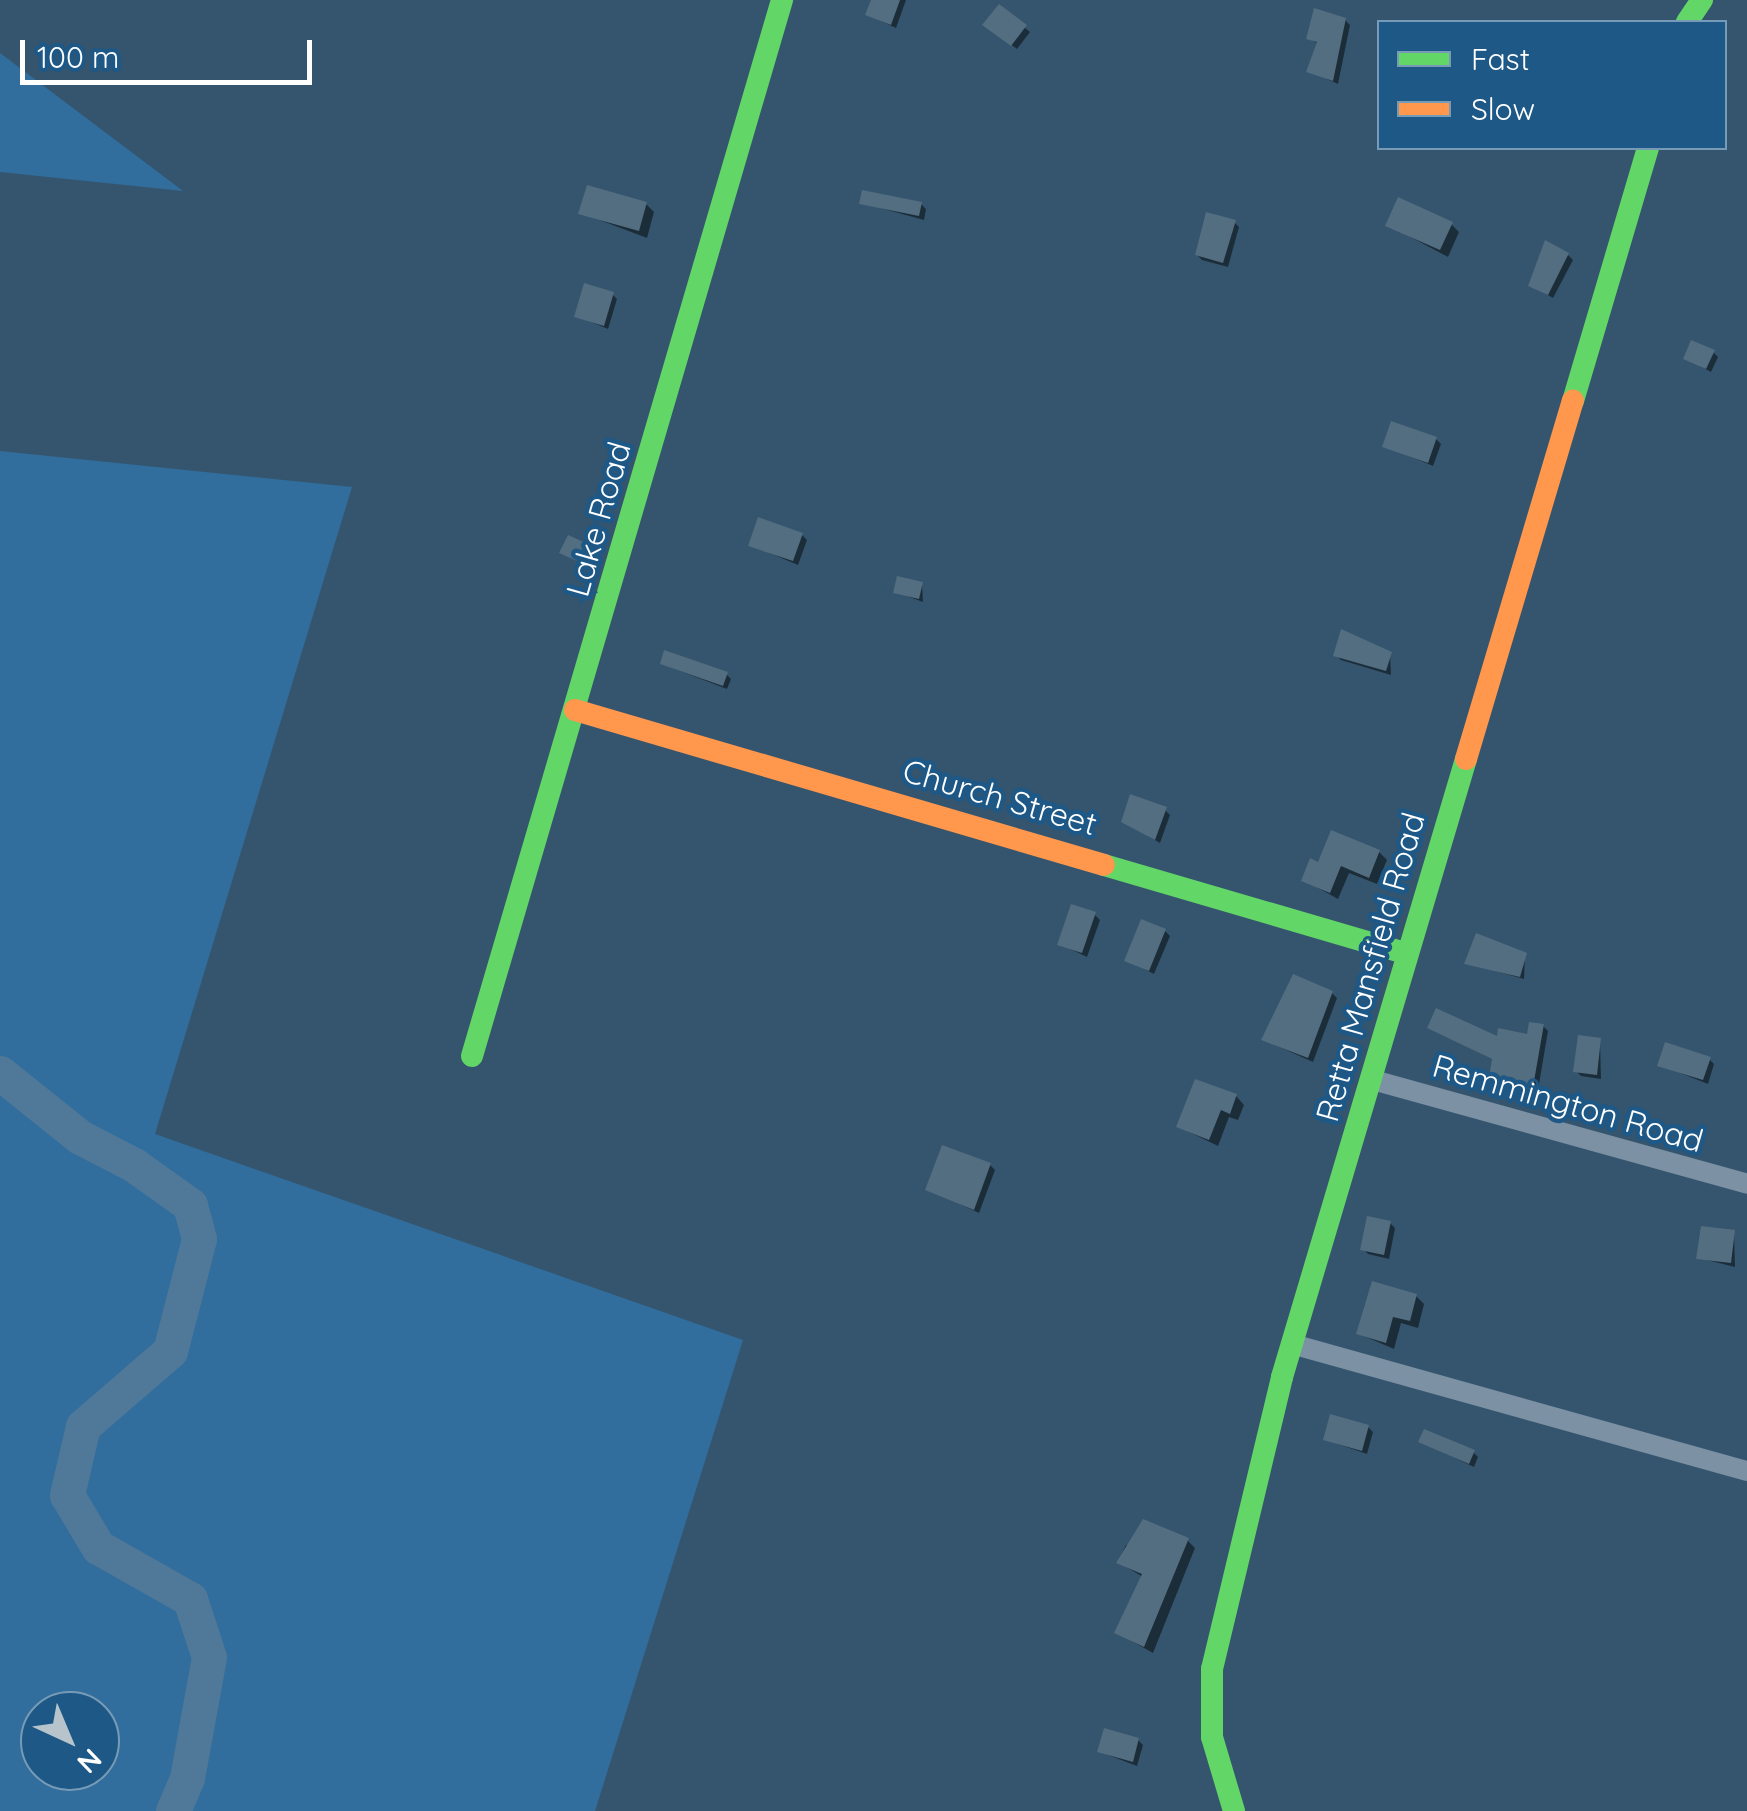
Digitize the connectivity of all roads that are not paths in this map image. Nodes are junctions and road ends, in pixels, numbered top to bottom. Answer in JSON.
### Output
{"nodes":[{"id":1,"x":782,"y":0,"type":"edge"},
{"id":2,"x":1647,"y":150,"type":"edge"},
{"id":3,"x":576,"y":710,"type":"junction"},
{"id":4,"x":1404,"y":954,"type":"junction"},
{"id":5,"x":472,"y":1056,"type":"dead end"},
{"id":6,"x":1373,"y":1080,"type":"junction"},
{"id":7,"x":1747,"y":1184,"type":"edge"},
{"id":8,"x":1292,"y":1344,"type":"junction"},
{"id":9,"x":1747,"y":1472,"type":"edge"},
{"id":10,"x":1234,"y":1811,"type":"edge"}],
"edges":[{"from":1,"to":3,"type":"street","name":"Lake Road"},
{"from":2,"to":4,"type":"street","name":"Retta Mansfield Road"},
{"from":3,"to":4,"type":"street","name":"Church Street"},
{"from":3,"to":5,"type":"street","name":"Lake Road"},
{"from":4,"to":6,"type":"street","name":"Retta Mansfield Road"},
{"from":6,"to":7,"type":"street","name":"Remmington Road"},
{"from":6,"to":8,"type":"street","name":"Retta Mansfield Road"},
{"from":8,"to":9,"type":"street"},
{"from":8,"to":10,"type":"street","name":"Retta Mansfield Road"}]}
